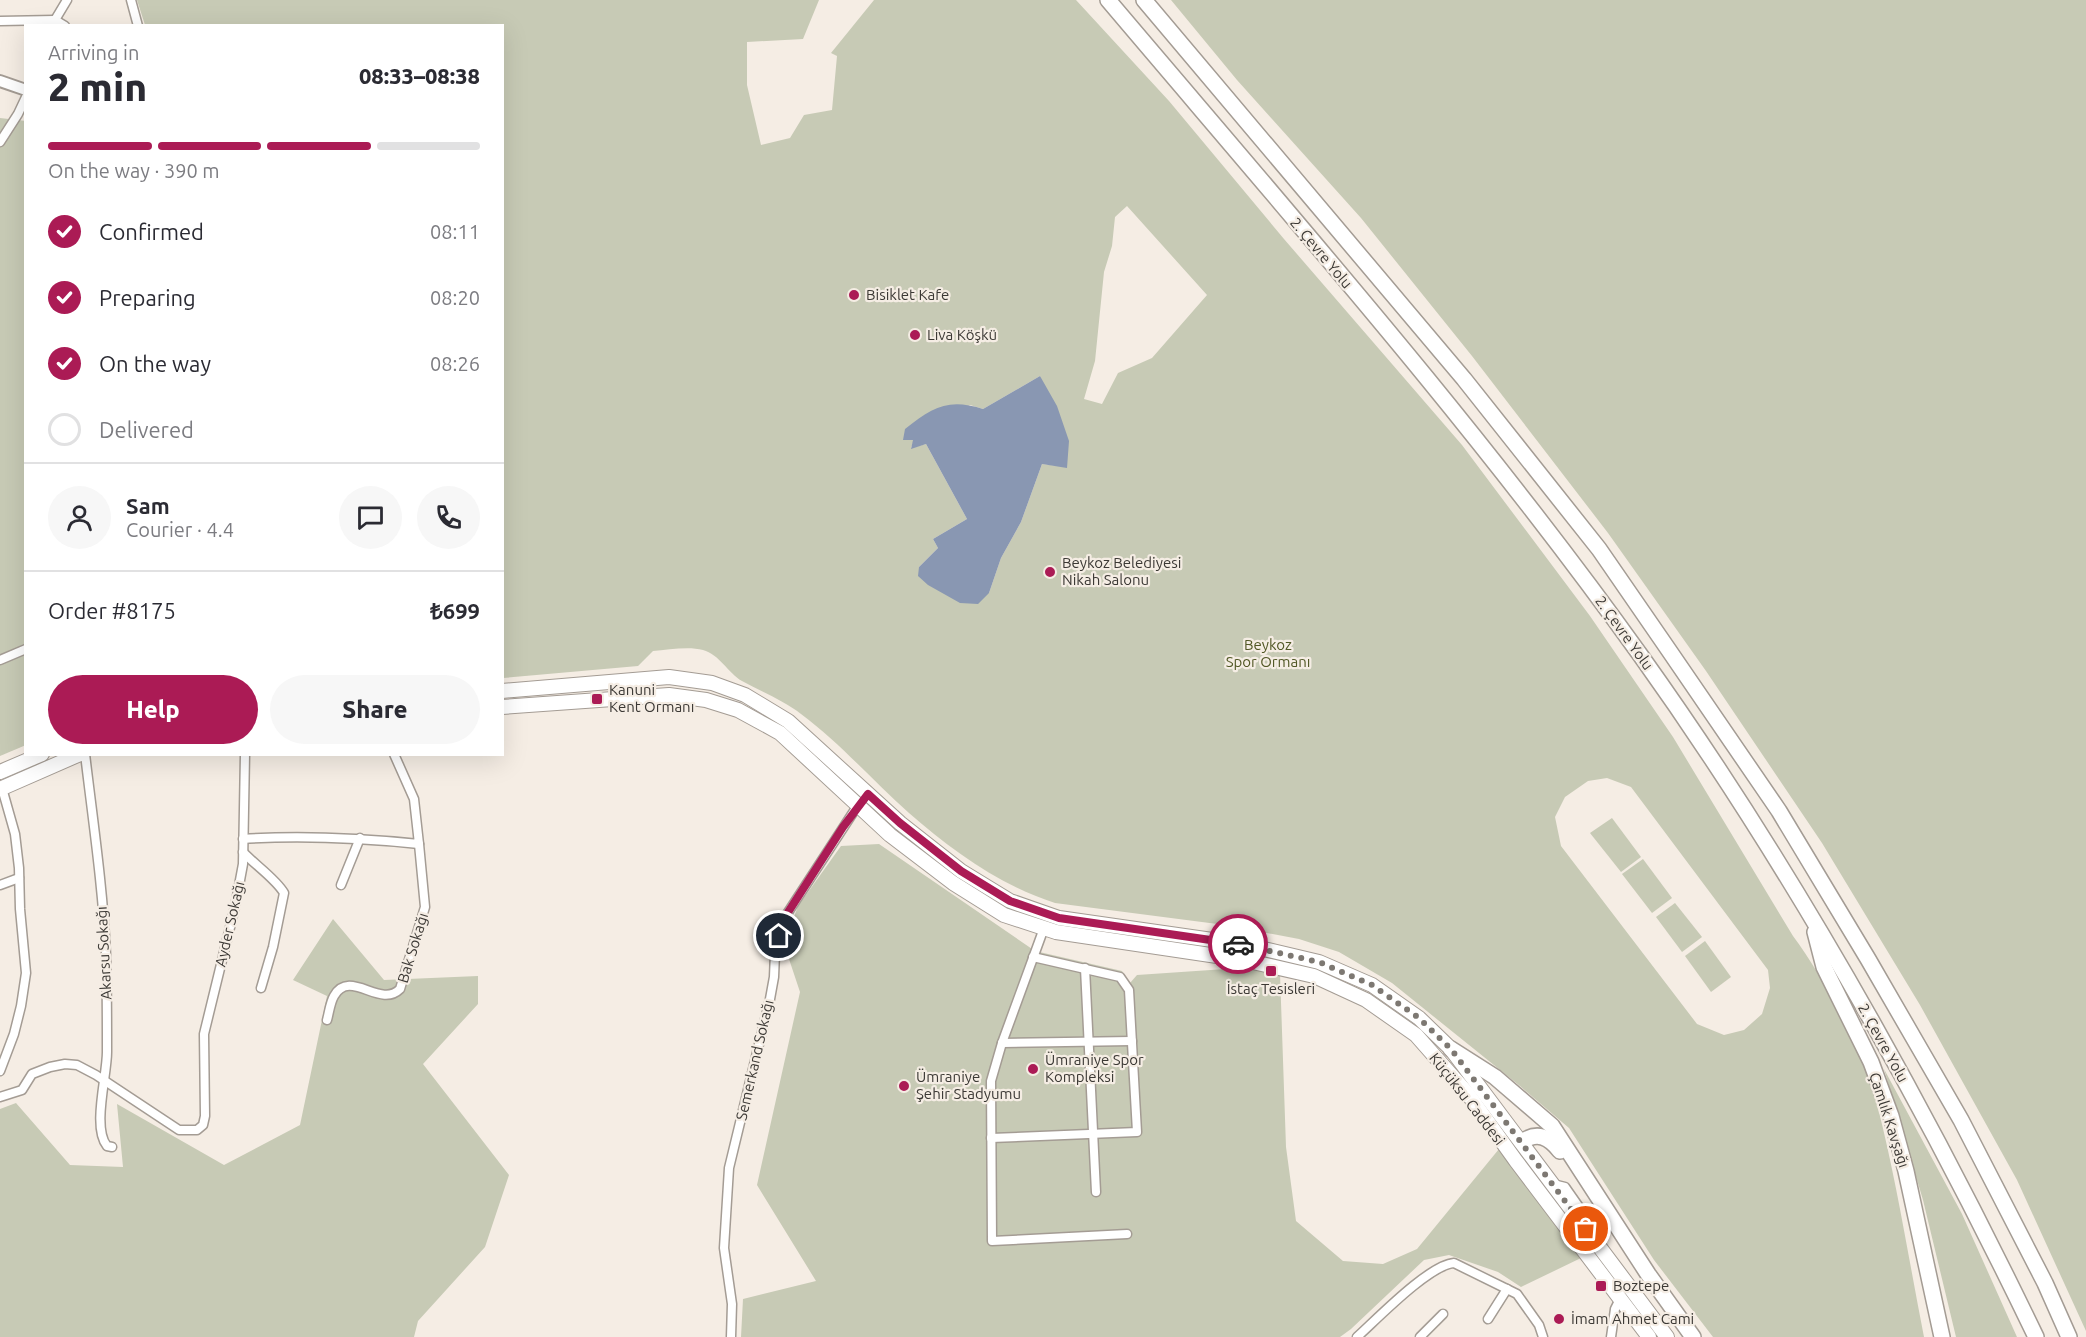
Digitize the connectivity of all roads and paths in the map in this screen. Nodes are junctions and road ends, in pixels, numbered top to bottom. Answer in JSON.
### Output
{"nodes":[{"id":1,"x":67,"y":0,"type":"edge"},
{"id":2,"x":131,"y":0,"type":"edge"},
{"id":3,"x":1108,"y":0,"type":"edge"},
{"id":4,"x":1144,"y":0,"type":"edge"},
{"id":5,"x":0,"y":21,"type":"edge"},
{"id":6,"x":55,"y":22,"type":"edge"},
{"id":7,"x":137,"y":24,"type":"edge"},
{"id":8,"x":0,"y":81,"type":"edge"},
{"id":9,"x":24,"y":89,"type":"edge"},
{"id":10,"x":24,"y":101,"type":"edge"},
{"id":11,"x":0,"y":142,"type":"edge"},
{"id":12,"x":24,"y":650,"type":"edge"},
{"id":13,"x":0,"y":660,"type":"edge"},
{"id":14,"x":504,"y":691,"type":"edge"},
{"id":15,"x":504,"y":707,"type":"edge"},
{"id":16,"x":806,"y":737,"type":"junction"},
{"id":17,"x":795,"y":747,"type":"junction"},
{"id":18,"x":37,"y":756,"type":"edge"},
{"id":19,"x":78,"y":756,"type":"edge"},
{"id":20,"x":83,"y":756,"type":"edge"},
{"id":21,"x":245,"y":756,"type":"edge"},
{"id":22,"x":395,"y":756,"type":"edge"},
{"id":23,"x":0,"y":772,"type":"edge"},
{"id":24,"x":1,"y":787,"type":"edge"},
{"id":25,"x":868,"y":794,"type":"junction"},
{"id":26,"x":858,"y":805,"type":"junction"},
{"id":27,"x":360,"y":838,"type":"junction"},
{"id":28,"x":243,"y":839,"type":"junction"},
{"id":29,"x":420,"y":844,"type":"junction"},
{"id":30,"x":243,"y":852,"type":"junction"},
{"id":31,"x":19,"y":878,"type":"junction"},
{"id":32,"x":0,"y":885,"type":"edge"},
{"id":33,"x":341,"y":885,"type":"dead end"},
{"id":34,"x":1809,"y":911,"type":"junction"},
{"id":35,"x":1046,"y":921,"type":"junction"},
{"id":36,"x":1033,"y":957,"type":"junction"},
{"id":37,"x":1085,"y":968,"type":"junction"},
{"id":38,"x":1332,"y":968,"type":"junction"},
{"id":39,"x":1329,"y":983,"type":"junction"},
{"id":40,"x":261,"y":988,"type":"dead end"},
{"id":41,"x":327,"y":1020,"type":"dead end"},
{"id":42,"x":1132,"y":1041,"type":"junction"},
{"id":43,"x":1088,"y":1042,"type":"junction"},
{"id":44,"x":1002,"y":1043,"type":"junction"},
{"id":45,"x":1451,"y":1049,"type":"junction"},
{"id":46,"x":0,"y":1071,"type":"edge"},
{"id":47,"x":104,"y":1080,"type":"junction"},
{"id":48,"x":0,"y":1097,"type":"edge"},
{"id":49,"x":1094,"y":1134,"type":"junction"},
{"id":50,"x":991,"y":1138,"type":"junction"},
{"id":51,"x":1522,"y":1142,"type":"junction"},
{"id":52,"x":112,"y":1147,"type":"dead end"},
{"id":53,"x":1516,"y":1161,"type":"junction"},
{"id":54,"x":1096,"y":1192,"type":"dead end"},
{"id":55,"x":1616,"y":1226,"type":"junction"},
{"id":56,"x":1127,"y":1234,"type":"dead end"},
{"id":57,"x":1507,"y":1289,"type":"junction"},
{"id":58,"x":1632,"y":1290,"type":"junction"},
{"id":59,"x":1620,"y":1299,"type":"junction"},
{"id":60,"x":1443,"y":1314,"type":"dead end"},
{"id":61,"x":1488,"y":1319,"type":"dead end"},
{"id":62,"x":731,"y":1337,"type":"edge"},
{"id":63,"x":1357,"y":1337,"type":"edge"},
{"id":64,"x":1420,"y":1337,"type":"edge"},
{"id":65,"x":1543,"y":1337,"type":"edge"},
{"id":66,"x":1611,"y":1337,"type":"edge"},
{"id":67,"x":1649,"y":1337,"type":"edge"},
{"id":68,"x":1667,"y":1337,"type":"edge"},
{"id":69,"x":1693,"y":1337,"type":"edge"},
{"id":70,"x":1942,"y":1337,"type":"edge"},
{"id":71,"x":2036,"y":1337,"type":"edge"},
{"id":72,"x":2069,"y":1337,"type":"edge"}],
"edges":[{"from":1,"to":6,"type":"street"},
{"from":2,"to":7,"type":"street"},
{"from":3,"to":34,"type":"highway","name":"2. Çevre Yolu"},
{"from":4,"to":72,"type":"highway","name":"2. Çevre Yolu"},
{"from":5,"to":6,"type":"street"},
{"from":8,"to":9,"type":"street"},
{"from":10,"to":11,"type":"street"},
{"from":12,"to":13,"type":"street"},
{"from":14,"to":16,"type":"main road","name":"Küçüksu Caddesi"},
{"from":15,"to":17,"type":"main road","name":"Küçüksu Caddesi"},
{"from":16,"to":17,"type":"main road"},
{"from":16,"to":25,"type":"main road","name":"Küçüksu Caddesi"},
{"from":17,"to":26,"type":"main road","name":"Küçüksu Caddesi"},
{"from":18,"to":23,"type":"main road"},
{"from":19,"to":24,"type":"main road"},
{"from":20,"to":47,"type":"street","name":"Akarsu Sokağı"},
{"from":21,"to":28,"type":"street","name":"Ayder Sokağı"},
{"from":22,"to":29,"type":"street"},
{"from":24,"to":31,"type":"street"},
{"from":25,"to":26,"type":"main road"},
{"from":25,"to":35,"type":"main road","name":"Küçüksu Caddesi"},
{"from":26,"to":35,"type":"main road","name":"Küçüksu Caddesi"},
{"from":26,"to":62,"type":"street","name":"Semerkand Sokağı"},
{"from":27,"to":28,"type":"street"},
{"from":27,"to":29,"type":"street"},
{"from":27,"to":33,"type":"street"},
{"from":28,"to":30,"type":"street","name":"Ayder Sokağı"},
{"from":29,"to":41,"type":"street","name":"Bak Sokağı"},
{"from":30,"to":40,"type":"street"},
{"from":30,"to":47,"type":"street","name":"Ayder Sokağı"},
{"from":31,"to":32,"type":"street"},
{"from":31,"to":46,"type":"street"},
{"from":34,"to":70,"type":"highway","name":"Çamlık Kavşağı"},
{"from":34,"to":71,"type":"highway","name":"2. Çevre Yolu"},
{"from":35,"to":36,"type":"street"},
{"from":35,"to":38,"type":"main road","name":"Küçüksu Caddesi"},
{"from":35,"to":39,"type":"main road","name":"Küçüksu Caddesi"},
{"from":36,"to":37,"type":"street"},
{"from":36,"to":44,"type":"street"},
{"from":37,"to":42,"type":"street"},
{"from":37,"to":43,"type":"street"},
{"from":38,"to":39,"type":"main road"},
{"from":38,"to":45,"type":"main road","name":"Küçüksu Caddesi"},
{"from":39,"to":53,"type":"main road","name":"Küçüksu Caddesi"},
{"from":42,"to":43,"type":"street"},
{"from":42,"to":49,"type":"street"},
{"from":43,"to":44,"type":"street"},
{"from":43,"to":49,"type":"street"},
{"from":44,"to":50,"type":"street"},
{"from":45,"to":51,"type":"main road","name":"Küçüksu Caddesi"},
{"from":45,"to":55,"type":"highway"},
{"from":47,"to":48,"type":"street"},
{"from":47,"to":52,"type":"street","name":"Akarsu Sokağı"},
{"from":49,"to":50,"type":"street"},
{"from":49,"to":54,"type":"street"},
{"from":50,"to":56,"type":"street"},
{"from":51,"to":53,"type":"main road"},
{"from":51,"to":55,"type":"highway"},
{"from":51,"to":58,"type":"main road","name":"Küçüksu Caddesi"},
{"from":53,"to":59,"type":"main road","name":"Küçüksu Caddesi"},
{"from":55,"to":69,"type":"highway"},
{"from":57,"to":61,"type":"street"},
{"from":57,"to":63,"type":"street"},
{"from":57,"to":65,"type":"street"},
{"from":58,"to":59,"type":"main road"},
{"from":58,"to":68,"type":"main road","name":"Küçüksu Caddesi"},
{"from":59,"to":66,"type":"street"},
{"from":59,"to":67,"type":"main road","name":"Küçüksu Caddesi"},
{"from":60,"to":64,"type":"street"}]}
